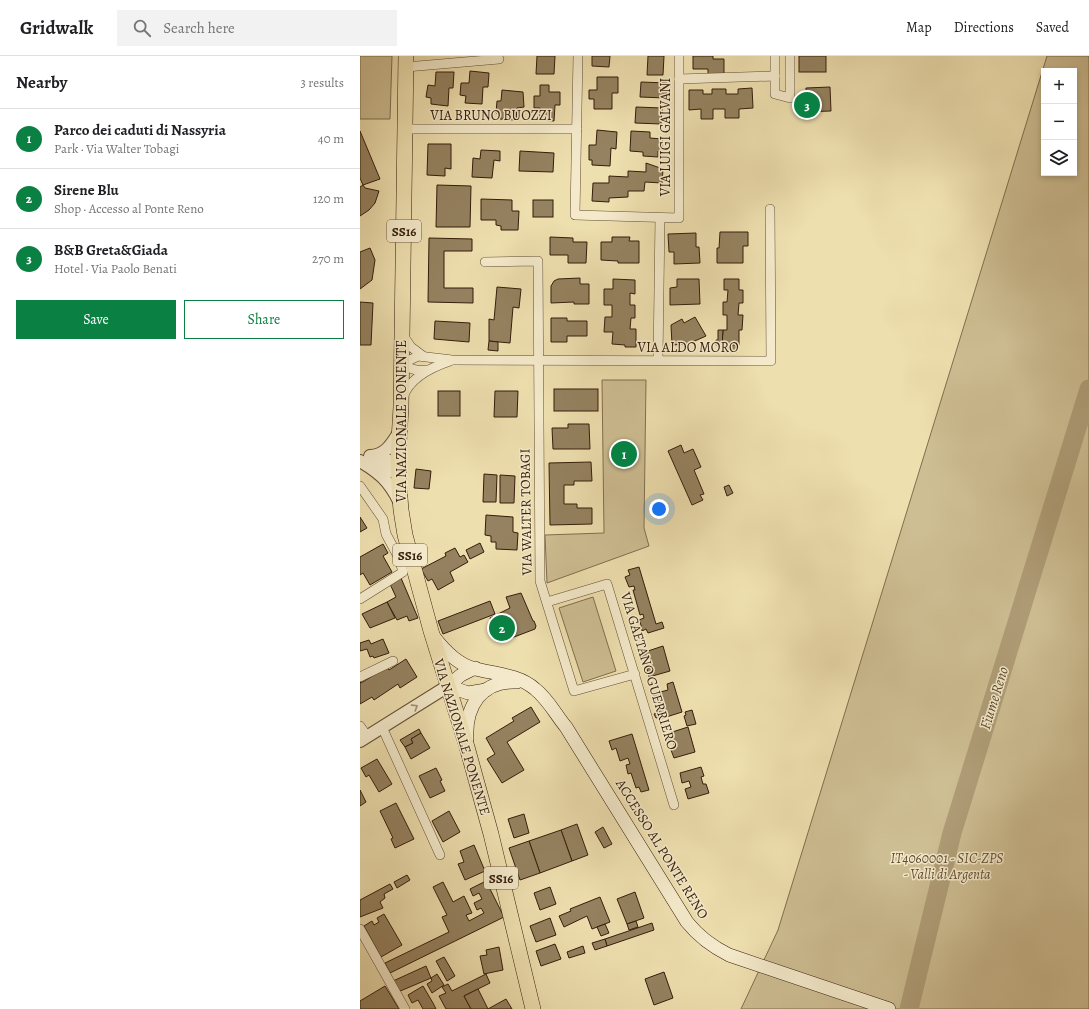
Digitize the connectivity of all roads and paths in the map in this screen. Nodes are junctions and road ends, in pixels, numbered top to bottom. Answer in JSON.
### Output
{"nodes":[{"id":1,"x":578,"y":56,"type":"edge"},
{"id":2,"x":679,"y":56,"type":"edge"},
{"id":3,"x":775,"y":56,"type":"edge"},
{"id":4,"x":790,"y":56,"type":"edge"},
{"id":5,"x":500,"y":58,"type":"dead end"},
{"id":6,"x":406,"y":62,"type":"edge"},
{"id":7,"x":775,"y":76,"type":"junction"},
{"id":8,"x":679,"y":79,"type":"junction"},
{"id":9,"x":405,"y":129,"type":"junction"},
{"id":10,"x":577,"y":129,"type":"junction"},
{"id":11,"x":770,"y":209,"type":"dead end"},
{"id":12,"x":660,"y":218,"type":"junction"},
{"id":13,"x":486,"y":262,"type":"dead end"},
{"id":14,"x":402,"y":333,"type":"junction"},
{"id":15,"x":423,"y":356,"type":"junction"},
{"id":16,"x":452,"y":360,"type":"junction"},
{"id":17,"x":538,"y":360,"type":"junction"},
{"id":18,"x":658,"y":360,"type":"junction"},
{"id":19,"x":402,"y":364,"type":"junction"},
{"id":20,"x":428,"y":370,"type":"junction"},
{"id":21,"x":401,"y":404,"type":"junction"},
{"id":22,"x":400,"y":430,"type":"junction"},
{"id":23,"x":366,"y":460,"type":"edge"},
{"id":24,"x":399,"y":468,"type":"junction"},
{"id":25,"x":360,"y":486,"type":"edge"},
{"id":26,"x":400,"y":505,"type":"junction"},
{"id":27,"x":360,"y":599,"type":"edge"},
{"id":28,"x":547,"y":602,"type":"junction"},
{"id":29,"x":430,"y":631,"type":"junction"},
{"id":30,"x":393,"y":661,"type":"dead end"},
{"id":31,"x":475,"y":668,"type":"junction"},
{"id":32,"x":635,"y":674,"type":"junction"},
{"id":33,"x":360,"y":677,"type":"edge"},
{"id":34,"x":524,"y":682,"type":"junction"},
{"id":35,"x":448,"y":686,"type":"junction"},
{"id":36,"x":486,"y":690,"type":"junction"},
{"id":37,"x":360,"y":726,"type":"edge"},
{"id":38,"x":382,"y":727,"type":"junction"},
{"id":39,"x":363,"y":739,"type":"edge"},
{"id":40,"x":467,"y":747,"type":"junction"},
{"id":41,"x":674,"y":805,"type":"dead end"},
{"id":42,"x":440,"y":855,"type":"dead end"},
{"id":43,"x":360,"y":929,"type":"edge"},
{"id":44,"x":405,"y":1009,"type":"edge"},
{"id":45,"x":532,"y":1009,"type":"edge"},
{"id":46,"x":889,"y":1009,"type":"edge"}],
"edges":[{"from":1,"to":10,"type":"street"},
{"from":2,"to":8,"type":"street","name":"VIA LUIGI GALVANI"},
{"from":3,"to":7,"type":"street"},
{"from":4,"to":7,"type":"street"},
{"from":5,"to":6,"type":"street"},
{"from":6,"to":9,"type":"main road","name":"VIA NAZIONALE PONENTE","number":"SS16"},
{"from":7,"to":8,"type":"street"},
{"from":8,"to":12,"type":"street","name":"VIA LUIGI GALVANI"},
{"from":9,"to":10,"type":"street","name":"VIA BRUNO BUOZZI"},
{"from":9,"to":14,"type":"main road","name":"VIA NAZIONALE PONENTE","number":"SS16"},
{"from":10,"to":12,"type":"street"},
{"from":11,"to":18,"type":"street","name":"VIA ALDO MORO"},
{"from":12,"to":18,"type":"street"},
{"from":13,"to":17,"type":"street","name":"VIA WALTER TOBAGI"},
{"from":14,"to":15,"type":"street"},
{"from":14,"to":19,"type":"main road","name":"VIA NAZIONALE PONENTE","number":"SS16"},
{"from":15,"to":16,"type":"street","name":"VIA ALDO MORO"},
{"from":15,"to":19,"type":"street","name":"VIA ALDO MORO"},
{"from":16,"to":17,"type":"street","name":"VIA ALDO MORO"},
{"from":16,"to":20,"type":"street","name":"VIA ALDO MORO"},
{"from":17,"to":18,"type":"street","name":"VIA ALDO MORO"},
{"from":17,"to":28,"type":"street","name":"VIA WALTER TOBAGI"},
{"from":19,"to":20,"type":"street","name":"VIA ALDO MORO"},
{"from":19,"to":21,"type":"main road","name":"VIA NAZIONALE PONENTE","number":"SS16"},
{"from":20,"to":21,"type":"street","name":"VIA ALDO MORO"},
{"from":21,"to":22,"type":"main road","name":"VIA NAZIONALE PONENTE","number":"SS16"},
{"from":22,"to":23,"type":"street"},
{"from":22,"to":24,"type":"main road","name":"VIA NAZIONALE PONENTE","number":"SS16"},
{"from":23,"to":24,"type":"street"},
{"from":23,"to":26,"type":"street"},
{"from":24,"to":26,"type":"main road","name":"VIA NAZIONALE PONENTE","number":"SS16"},
{"from":25,"to":27,"type":"street"},
{"from":26,"to":29,"type":"main road","name":"VIA NAZIONALE PONENTE","number":"SS16"},
{"from":28,"to":32,"type":"street","name":"VIA GAETANO GUERRIERO"},
{"from":28,"to":32,"type":"street","name":"VIA WALTER TOBAGI"},
{"from":29,"to":31,"type":"main road","name":"ACCESSO AL PONTE RENO"},
{"from":29,"to":35,"type":"main road","name":"VIA NAZIONALE PONENTE","number":"SS16"},
{"from":30,"to":33,"type":"street"},
{"from":31,"to":34,"type":"main road","name":"ACCESSO AL PONTE RENO"},
{"from":31,"to":35,"type":"main road"},
{"from":32,"to":41,"type":"street","name":"VIA GAETANO GUERRIERO"},
{"from":34,"to":36,"type":"main road"},
{"from":34,"to":46,"type":"main road","name":"ACCESSO AL PONTE RENO"},
{"from":35,"to":36,"type":"main road"},
{"from":38,"to":35,"type":"street","one_way":true},
{"from":35,"to":40,"type":"main road","name":"VIA NAZIONALE PONENTE","number":"SS16"},
{"from":36,"to":40,"type":"main road"},
{"from":37,"to":39,"type":"street"},
{"from":38,"to":39,"type":"street"},
{"from":38,"to":42,"type":"street"},
{"from":40,"to":45,"type":"main road","name":"VIA NAZIONALE PONENTE","number":"SS16"},
{"from":43,"to":44,"type":"street"}]}
